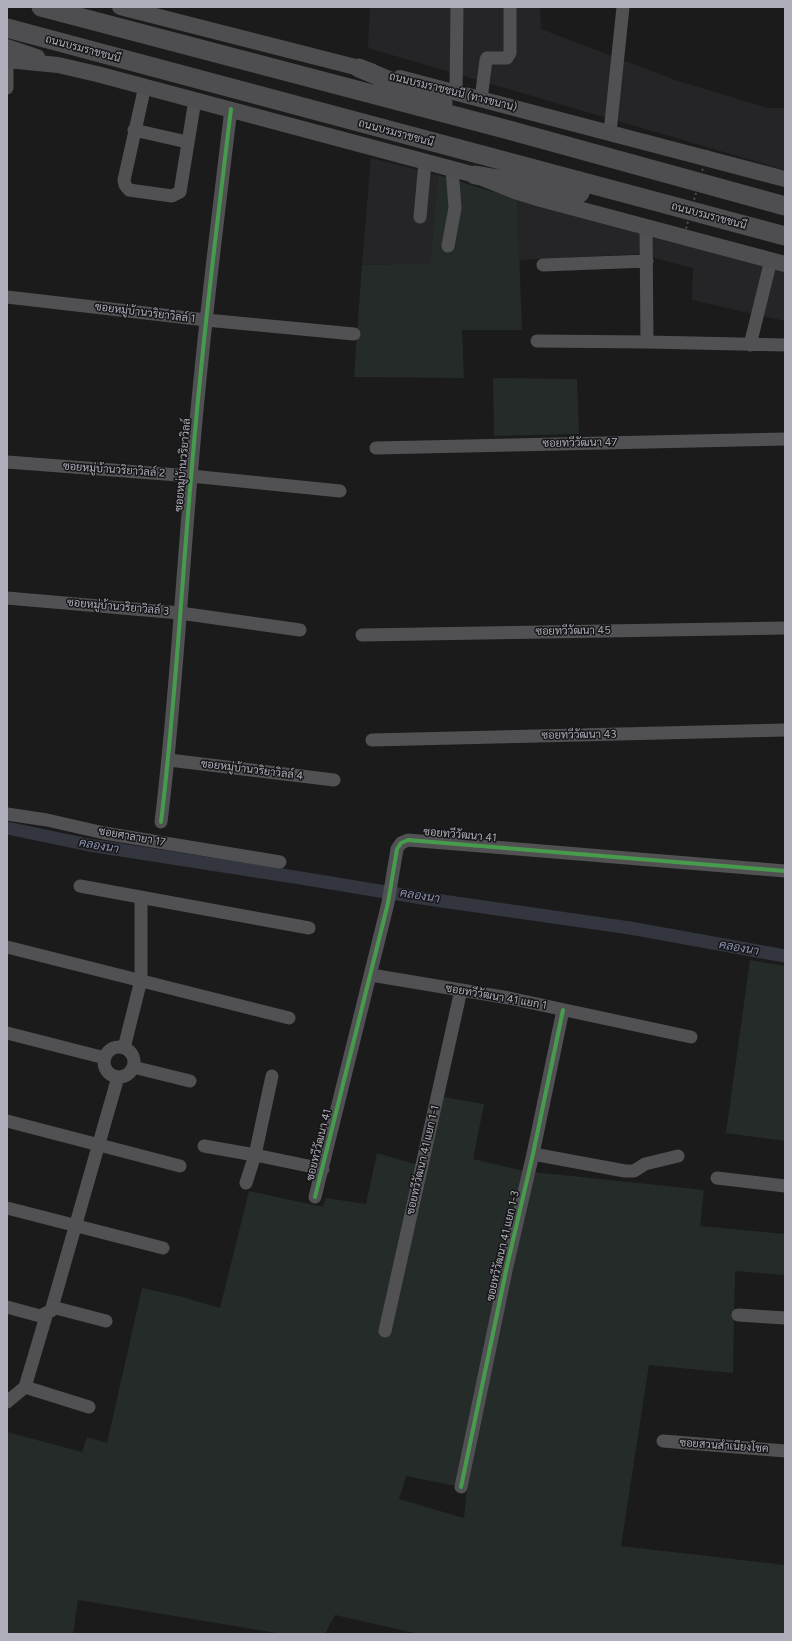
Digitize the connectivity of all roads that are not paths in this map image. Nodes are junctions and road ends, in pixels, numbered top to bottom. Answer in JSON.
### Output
{"nodes":[{"id":1,"x":41,"y":7,"type":"edge"},
{"id":2,"x":120,"y":7,"type":"edge"},
{"id":3,"x":457,"y":7,"type":"edge"},
{"id":4,"x":510,"y":7,"type":"edge"},
{"id":5,"x":623,"y":7,"type":"edge"},
{"id":6,"x":7,"y":28,"type":"edge"},
{"id":7,"x":7,"y":47,"type":"edge"},
{"id":8,"x":7,"y":60,"type":"edge"},
{"id":9,"x":58,"y":65,"type":"junction"},
{"id":10,"x":360,"y":68,"type":"junction"},
{"id":11,"x":145,"y":86,"type":"junction"},
{"id":12,"x":7,"y":88,"type":"edge"},
{"id":13,"x":456,"y":93,"type":"junction"},
{"id":14,"x":481,"y":99,"type":"junction"},
{"id":15,"x":195,"y":100,"type":"junction"},
{"id":16,"x":231,"y":109,"type":"junction"},
{"id":17,"x":134,"y":130,"type":"junction"},
{"id":18,"x":505,"y":130,"type":"junction"},
{"id":19,"x":610,"y":132,"type":"junction"},
{"id":20,"x":187,"y":142,"type":"junction"},
{"id":21,"x":425,"y":162,"type":"junction"},
{"id":22,"x":452,"y":169,"type":"junction"},
{"id":23,"x":475,"y":175,"type":"junction"},
{"id":24,"x":785,"y":179,"type":"edge"},
{"id":25,"x":785,"y":206,"type":"edge"},
{"id":26,"x":702,"y":214,"type":"junction"},
{"id":27,"x":420,"y":217,"type":"dead end"},
{"id":28,"x":646,"y":228,"type":"junction"},
{"id":29,"x":785,"y":236,"type":"edge"},
{"id":30,"x":448,"y":246,"type":"dead end"},
{"id":31,"x":646,"y":261,"type":"junction"},
{"id":32,"x":778,"y":262,"type":"edge"},
{"id":33,"x":543,"y":265,"type":"dead end"},
{"id":34,"x":7,"y":297,"type":"edge"},
{"id":35,"x":206,"y":320,"type":"junction"},
{"id":36,"x":354,"y":334,"type":"dead end"},
{"id":37,"x":537,"y":341,"type":"dead end"},
{"id":38,"x":647,"y":342,"type":"junction"},
{"id":39,"x":785,"y":344,"type":"edge"},
{"id":40,"x":750,"y":345,"type":"junction"},
{"id":41,"x":785,"y":439,"type":"edge"},
{"id":42,"x":376,"y":448,"type":"dead end"},
{"id":43,"x":7,"y":462,"type":"edge"},
{"id":44,"x":191,"y":476,"type":"junction"},
{"id":45,"x":340,"y":491,"type":"dead end"},
{"id":46,"x":7,"y":598,"type":"edge"},
{"id":47,"x":180,"y":613,"type":"junction"},
{"id":48,"x":785,"y":628,"type":"edge"},
{"id":49,"x":300,"y":630,"type":"dead end"},
{"id":50,"x":362,"y":635,"type":"dead end"},
{"id":51,"x":785,"y":730,"type":"edge"},
{"id":52,"x":372,"y":740,"type":"dead end"},
{"id":53,"x":169,"y":760,"type":"junction"},
{"id":54,"x":334,"y":780,"type":"dead end"},
{"id":55,"x":7,"y":814,"type":"edge"},
{"id":56,"x":162,"y":822,"type":"dead end"},
{"id":57,"x":280,"y":862,"type":"dead end"},
{"id":58,"x":785,"y":871,"type":"edge"},
{"id":59,"x":80,"y":886,"type":"dead end"},
{"id":60,"x":141,"y":897,"type":"junction"},
{"id":61,"x":309,"y":928,"type":"dead end"},
{"id":62,"x":7,"y":946,"type":"edge"},
{"id":63,"x":371,"y":975,"type":"junction"},
{"id":64,"x":141,"y":980,"type":"junction"},
{"id":65,"x":461,"y":990,"type":"junction"},
{"id":66,"x":563,"y":1010,"type":"junction"},
{"id":67,"x":289,"y":1018,"type":"dead end"},
{"id":68,"x":7,"y":1033,"type":"edge"},
{"id":69,"x":691,"y":1037,"type":"dead end"},
{"id":70,"x":124,"y":1048,"type":"junction"},
{"id":71,"x":105,"y":1058,"type":"junction"},
{"id":72,"x":134,"y":1067,"type":"junction"},
{"id":73,"x":272,"y":1076,"type":"dead end"},
{"id":74,"x":118,"y":1077,"type":"junction"},
{"id":75,"x":190,"y":1081,"type":"dead end"},
{"id":76,"x":7,"y":1121,"type":"edge"},
{"id":77,"x":98,"y":1144,"type":"junction"},
{"id":78,"x":204,"y":1146,"type":"dead end"},
{"id":79,"x":534,"y":1154,"type":"junction"},
{"id":80,"x":255,"y":1155,"type":"junction"},
{"id":81,"x":678,"y":1156,"type":"dead end"},
{"id":82,"x":180,"y":1166,"type":"dead end"},
{"id":83,"x":323,"y":1169,"type":"junction"},
{"id":84,"x":717,"y":1178,"type":"dead end"},
{"id":85,"x":246,"y":1183,"type":"dead end"},
{"id":86,"x":785,"y":1186,"type":"edge"},
{"id":87,"x":316,"y":1197,"type":"dead end"},
{"id":88,"x":7,"y":1208,"type":"edge"},
{"id":89,"x":75,"y":1225,"type":"junction"},
{"id":90,"x":163,"y":1248,"type":"dead end"},
{"id":91,"x":7,"y":1307,"type":"edge"},
{"id":92,"x":49,"y":1312,"type":"junction"},
{"id":93,"x":738,"y":1315,"type":"dead end"},
{"id":94,"x":785,"y":1318,"type":"edge"},
{"id":95,"x":106,"y":1321,"type":"dead end"},
{"id":96,"x":385,"y":1330,"type":"dead end"},
{"id":97,"x":25,"y":1388,"type":"junction"},
{"id":98,"x":7,"y":1402,"type":"edge"},
{"id":99,"x":89,"y":1407,"type":"dead end"},
{"id":100,"x":663,"y":1441,"type":"dead end"},
{"id":101,"x":785,"y":1451,"type":"edge"},
{"id":102,"x":461,"y":1487,"type":"dead end"}],
"edges":[{"from":1,"to":18,"type":"highway"},
{"from":2,"to":10,"type":"main road","name":"ถนนบรมราชชนนี (ทางขนาน)"},
{"from":3,"to":13,"type":"street"},
{"from":4,"to":14,"type":"street"},
{"from":5,"to":19,"type":"street"},
{"from":6,"to":26,"type":"highway","name":"ถนนบรมราชชนนี"},
{"from":7,"to":9,"type":"main road"},
{"from":8,"to":9,"type":"main road","name":"ถนนบรมราชชนนี"},
{"from":8,"to":12,"type":"street"},
{"from":9,"to":11,"type":"main road","name":"ถนนบรมราชชนนี"},
{"from":10,"to":13,"type":"main road","name":"ถนนบรมราชชนนี (ทางขนาน)"},
{"from":10,"to":18,"type":"highway"},
{"from":11,"to":15,"type":"main road","name":"ถนนบรมราชชนนี"},
{"from":11,"to":17,"type":"street"},
{"from":13,"to":14,"type":"main road","name":"ถนนบรมราชชนนี (ทางขนาน)"},
{"from":14,"to":19,"type":"main road","name":"ถนนบรมราชชนนี (ทางขนาน)"},
{"from":15,"to":16,"type":"main road","name":"ถนนบรมราชชนนี"},
{"from":15,"to":20,"type":"street"},
{"from":16,"to":21,"type":"main road","name":"ถนนบรมราชชนนี"},
{"from":16,"to":35,"type":"street","name":"ซอยหมู่บ้านวริยาวิลล์"},
{"from":17,"to":20,"type":"street"},
{"from":17,"to":20,"type":"street"},
{"from":18,"to":25,"type":"highway"},
{"from":19,"to":24,"type":"main road","name":"ถนนบรมราชชนนี (ทางขนาน)"},
{"from":21,"to":22,"type":"main road","name":"ถนนบรมราชชนนี"},
{"from":21,"to":27,"type":"street"},
{"from":22,"to":23,"type":"main road","name":"ถนนบรมราชชนนี"},
{"from":22,"to":30,"type":"street"},
{"from":23,"to":26,"type":"highway"},
{"from":23,"to":28,"type":"main road"},
{"from":26,"to":29,"type":"highway","name":"ถนนบรมราชชนนี"},
{"from":28,"to":31,"type":"street"},
{"from":28,"to":32,"type":"main road"},
{"from":31,"to":33,"type":"street"},
{"from":31,"to":38,"type":"street"},
{"from":32,"to":40,"type":"street"},
{"from":34,"to":35,"type":"street","name":"ซอยหมู่บ้านวริยาวิลล์ 1"},
{"from":35,"to":36,"type":"street","name":"ซอยหมู่บ้านวริยาวิลล์ 1"},
{"from":35,"to":44,"type":"street","name":"ซอยหมู่บ้านวริยาวิลล์"},
{"from":37,"to":38,"type":"street"},
{"from":38,"to":40,"type":"street"},
{"from":39,"to":40,"type":"street"},
{"from":41,"to":42,"type":"street","name":"ซอยทวีวัฒนา 47"},
{"from":43,"to":44,"type":"street","name":"ซอยหมู่บ้านวริยาวิลล์ 2"},
{"from":44,"to":45,"type":"street","name":"ซอยหมู่บ้านวริยาวิลล์ 2"},
{"from":44,"to":47,"type":"street","name":"ซอยหมู่บ้านวริยาวิลล์"},
{"from":46,"to":47,"type":"street","name":"ซอยหมู่บ้านวริยาวิลล์ 3"},
{"from":47,"to":49,"type":"street","name":"ซอยหมู่บ้านวริยาวิลล์ 3"},
{"from":47,"to":53,"type":"street","name":"ซอยหมู่บ้านวริยาวิลล์"},
{"from":48,"to":50,"type":"street","name":"ซอยทวีวัฒนา 45"},
{"from":51,"to":52,"type":"street","name":"ซอยทวีวัฒนา 43"},
{"from":53,"to":54,"type":"street","name":"ซอยหมู่บ้านวริยาวิลล์ 4"},
{"from":53,"to":56,"type":"street","name":"ซอยหมู่บ้านวริยาวิลล์"},
{"from":55,"to":57,"type":"street","name":"ซอยศาลายา 17"},
{"from":58,"to":63,"type":"street","name":"ซอยทวีวัฒนา 41"},
{"from":59,"to":60,"type":"street"},
{"from":60,"to":61,"type":"street"},
{"from":60,"to":64,"type":"street"},
{"from":62,"to":64,"type":"street"},
{"from":63,"to":65,"type":"street","name":"ซอยทวีวัฒนา 41 แยก 1"},
{"from":63,"to":83,"type":"street","name":"ซอยทวีวัฒนา 41"},
{"from":64,"to":67,"type":"street"},
{"from":64,"to":70,"type":"street"},
{"from":65,"to":66,"type":"street","name":"ซอยทวีวัฒนา 41 แยก 1"},
{"from":65,"to":96,"type":"street","name":"ซอยทวีวัฒนา 41 แยก 1-1"},
{"from":66,"to":69,"type":"street","name":"ซอยทวีวัฒนา 41 แยก 1"},
{"from":66,"to":79,"type":"street","name":"ซอยทวีวัฒนา 41 แยก 1-3"},
{"from":68,"to":71,"type":"street"},
{"from":70,"to":71,"type":"street"},
{"from":70,"to":72,"type":"street"},
{"from":71,"to":74,"type":"street"},
{"from":72,"to":74,"type":"street"},
{"from":72,"to":75,"type":"street"},
{"from":73,"to":80,"type":"street"},
{"from":74,"to":77,"type":"street"},
{"from":76,"to":77,"type":"street"},
{"from":77,"to":82,"type":"street"},
{"from":77,"to":89,"type":"street"},
{"from":78,"to":80,"type":"street"},
{"from":79,"to":81,"type":"street"},
{"from":79,"to":102,"type":"street","name":"ซอยทวีวัฒนา 41 แยก 1-3"},
{"from":80,"to":83,"type":"street"},
{"from":80,"to":85,"type":"street"},
{"from":83,"to":87,"type":"street","name":"ซอยทวีวัฒนา 41"},
{"from":84,"to":86,"type":"street"},
{"from":88,"to":89,"type":"street"},
{"from":89,"to":90,"type":"street"},
{"from":89,"to":92,"type":"street"},
{"from":91,"to":92,"type":"street"},
{"from":92,"to":95,"type":"street"},
{"from":92,"to":97,"type":"street"},
{"from":93,"to":94,"type":"street"},
{"from":97,"to":98,"type":"street"},
{"from":97,"to":99,"type":"street"},
{"from":100,"to":101,"type":"street","name":"ซอยสวนสำเนียงโชค"}]}
